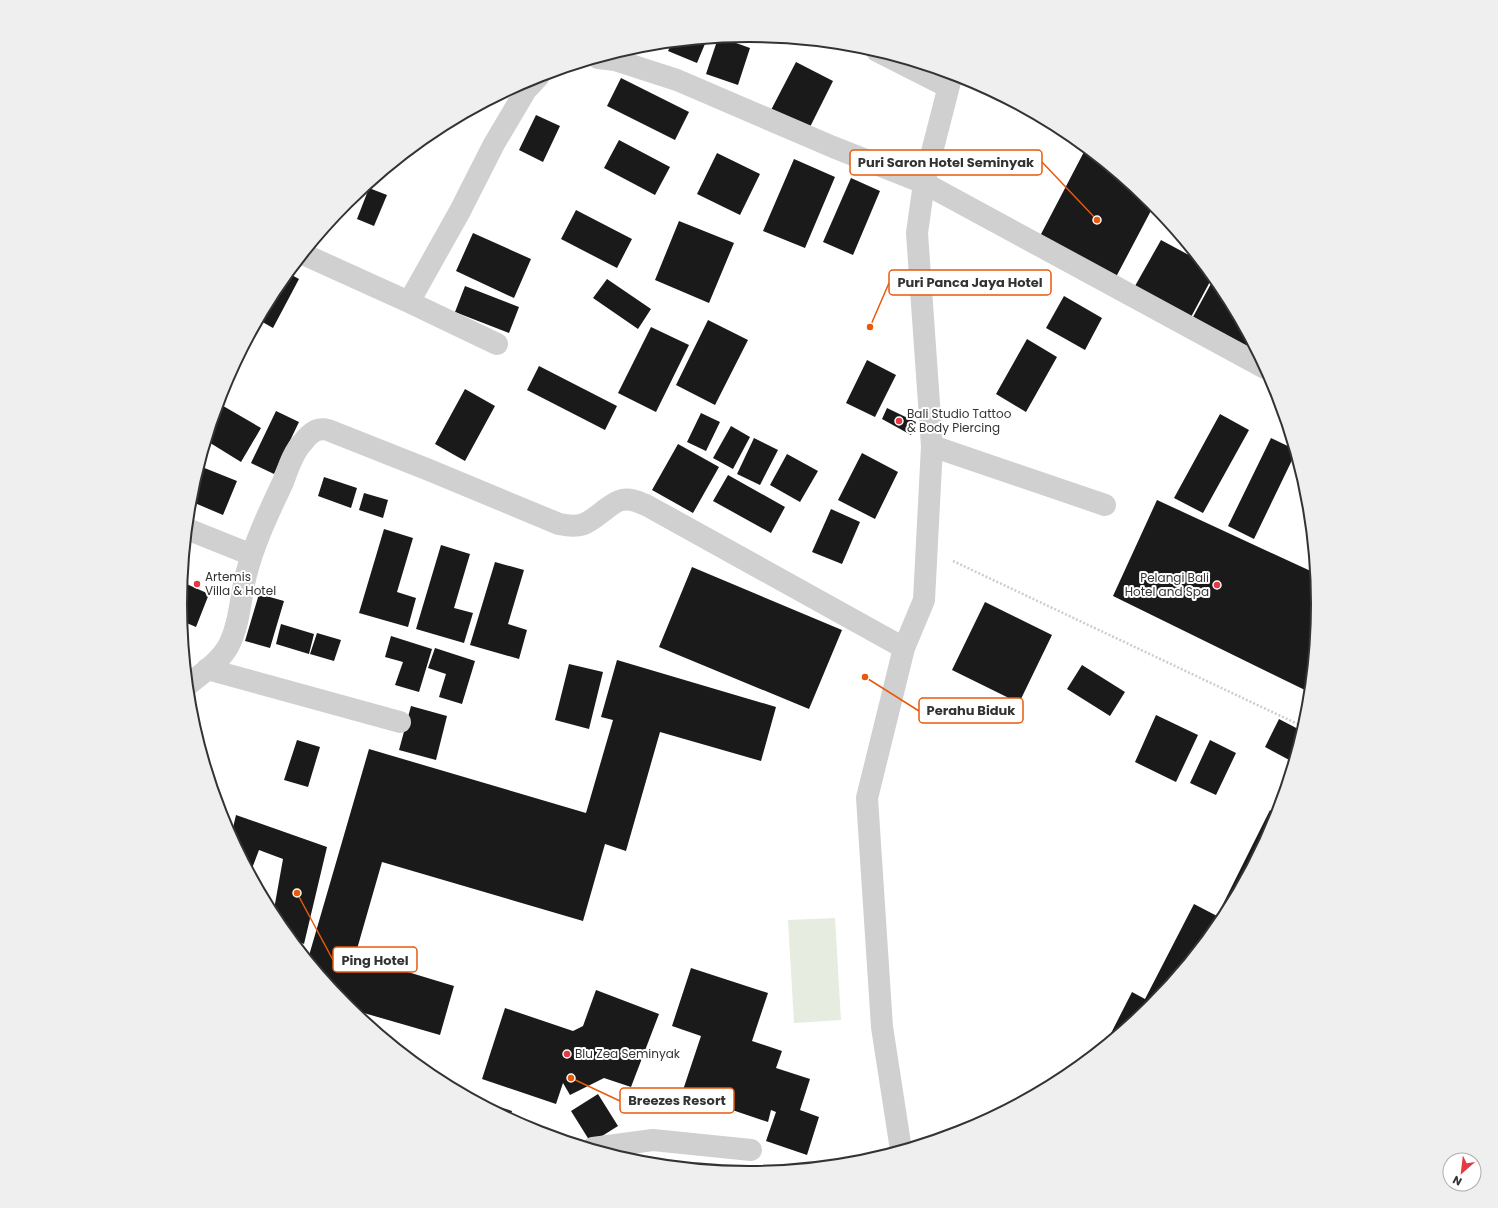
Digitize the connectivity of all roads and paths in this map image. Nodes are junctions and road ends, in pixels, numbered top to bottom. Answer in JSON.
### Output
{"nodes":[{"id":1,"x":611,"y":59,"type":"edge"},
{"id":2,"x":929,"y":72,"type":"edge"},
{"id":3,"x":950,"y":80,"type":"edge"},
{"id":4,"x":528,"y":88,"type":"edge"},
{"id":5,"x":924,"y":183,"type":"junction"},
{"id":6,"x":308,"y":256,"type":"edge"},
{"id":7,"x":409,"y":302,"type":"junction"},
{"id":8,"x":497,"y":344,"type":"dead end"},
{"id":9,"x":1257,"y":364,"type":"edge"},
{"id":10,"x":932,"y":446,"type":"junction"},
{"id":11,"x":1105,"y":505,"type":"dead end"},
{"id":12,"x":192,"y":531,"type":"edge"},
{"id":13,"x":927,"y":548,"type":"junction"},
{"id":14,"x":252,"y":555,"type":"junction"},
{"id":15,"x":904,"y":648,"type":"junction"},
{"id":16,"x":207,"y":669,"type":"junction"},
{"id":17,"x":193,"y":681,"type":"edge"},
{"id":18,"x":400,"y":722,"type":"dead end"},
{"id":19,"x":1298,"y":724,"type":"edge"},
{"id":20,"x":900,"y":1145,"type":"edge"},
{"id":21,"x":603,"y":1147,"type":"edge"},
{"id":22,"x":751,"y":1150,"type":"dead end"}],
"edges":[{"from":1,"to":5,"type":"street"},
{"from":2,"to":3,"type":"street"},
{"from":3,"to":5,"type":"street"},
{"from":4,"to":7,"type":"street"},
{"from":5,"to":9,"type":"street"},
{"from":5,"to":10,"type":"street"},
{"from":6,"to":7,"type":"street"},
{"from":7,"to":8,"type":"street"},
{"from":10,"to":11,"type":"street"},
{"from":10,"to":13,"type":"street"},
{"from":12,"to":14,"type":"street"},
{"from":13,"to":15,"type":"street"},
{"from":13,"to":19,"type":"path"},
{"from":14,"to":15,"type":"street"},
{"from":14,"to":16,"type":"street"},
{"from":15,"to":20,"type":"street"},
{"from":16,"to":17,"type":"street"},
{"from":16,"to":18,"type":"street"},
{"from":21,"to":22,"type":"street"}]}
